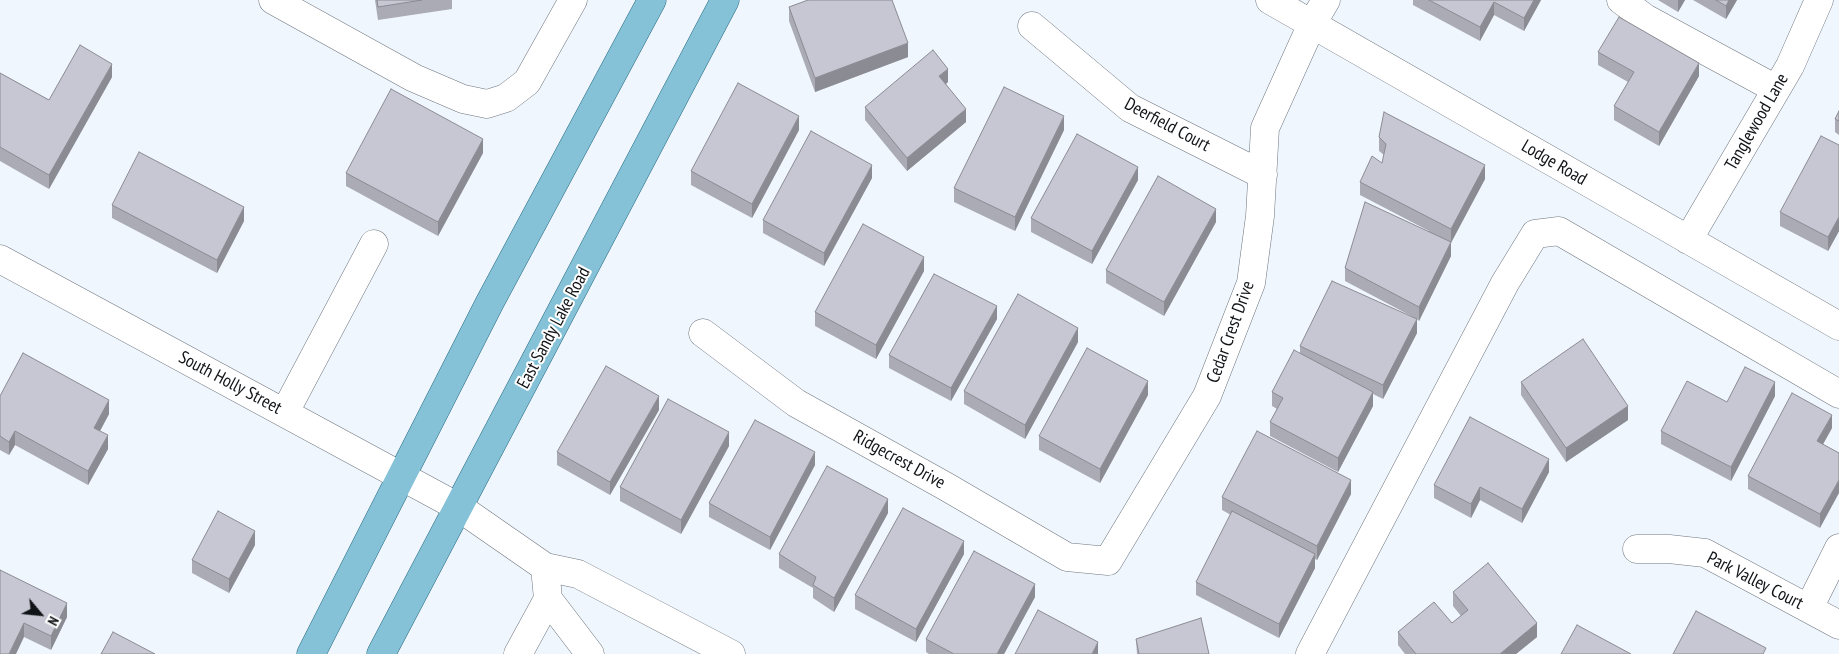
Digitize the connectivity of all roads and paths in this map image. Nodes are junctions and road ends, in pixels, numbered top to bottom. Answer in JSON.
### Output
{"nodes":[{"id":1,"x":273,"y":0,"type":"edge"},
{"id":2,"x":573,"y":0,"type":"edge"},
{"id":3,"x":652,"y":0,"type":"edge"},
{"id":4,"x":725,"y":0,"type":"edge"},
{"id":5,"x":1270,"y":0,"type":"edge"},
{"id":6,"x":1326,"y":0,"type":"edge"},
{"id":7,"x":1621,"y":0,"type":"edge"},
{"id":8,"x":1819,"y":0,"type":"edge"},
{"id":9,"x":1312,"y":24,"type":"junction"},
{"id":10,"x":1032,"y":26,"type":"dead end"},
{"id":11,"x":1776,"y":88,"type":"junction"},
{"id":12,"x":1263,"y":175,"type":"junction"},
{"id":13,"x":1688,"y":240,"type":"junction"},
{"id":14,"x":374,"y":244,"type":"dead end"},
{"id":15,"x":0,"y":259,"type":"edge"},
{"id":16,"x":1839,"y":326,"type":"edge"},
{"id":17,"x":703,"y":333,"type":"dead end"},
{"id":18,"x":1839,"y":394,"type":"edge"},
{"id":19,"x":284,"y":412,"type":"junction"},
{"id":20,"x":402,"y":476,"type":"junction"},
{"id":21,"x":460,"y":508,"type":"junction"},
{"id":22,"x":1637,"y":548,"type":"dead end"},
{"id":23,"x":1839,"y":548,"type":"edge"},
{"id":24,"x":1108,"y":562,"type":"joint"},
{"id":25,"x":545,"y":567,"type":"junction"},
{"id":26,"x":548,"y":599,"type":"junction"},
{"id":27,"x":1809,"y":608,"type":"junction"},
{"id":28,"x":1839,"y":625,"type":"edge"},
{"id":29,"x":311,"y":654,"type":"edge"},
{"id":30,"x":381,"y":654,"type":"edge"},
{"id":31,"x":518,"y":654,"type":"edge"},
{"id":32,"x":590,"y":654,"type":"edge"},
{"id":33,"x":731,"y":654,"type":"edge"},
{"id":34,"x":1310,"y":654,"type":"edge"}],
"edges":[{"from":1,"to":2,"type":"street"},
{"from":3,"to":20,"type":"main road"},
{"from":4,"to":21,"type":"main road","name":"East Sandy Lake Road"},
{"from":5,"to":9,"type":"street","name":"Lodge Road"},
{"from":6,"to":9,"type":"street","name":"Cedar Crest Drive"},
{"from":7,"to":11,"type":"street"},
{"from":8,"to":11,"type":"street","name":"Tanglewood Lane"},
{"from":9,"to":12,"type":"street","name":"Cedar Crest Drive"},
{"from":9,"to":13,"type":"street","name":"Lodge Road"},
{"from":10,"to":12,"type":"street","name":"Deerfield Court"},
{"from":11,"to":13,"type":"street","name":"Tanglewood Lane"},
{"from":12,"to":24,"type":"street","name":"Cedar Crest Drive"},
{"from":13,"to":16,"type":"street","name":"Lodge Road"},
{"from":14,"to":19,"type":"street"},
{"from":15,"to":19,"type":"street","name":"South Holly Street"},
{"from":17,"to":24,"type":"street","name":"Ridgecrest Drive"},
{"from":18,"to":34,"type":"street"},
{"from":19,"to":20,"type":"street","name":"South Holly Street"},
{"from":20,"to":21,"type":"street","name":"South Holly Street"},
{"from":20,"to":29,"type":"main road"},
{"from":21,"to":25,"type":"street","name":"South Holly Street"},
{"from":21,"to":30,"type":"main road","name":"East Sandy Lake Road"},
{"from":22,"to":27,"type":"street","name":"Park Valley Court"},
{"from":23,"to":27,"type":"street"},
{"from":25,"to":26,"type":"street"},
{"from":25,"to":33,"type":"street"},
{"from":26,"to":31,"type":"street"},
{"from":26,"to":32,"type":"street"},
{"from":27,"to":28,"type":"street","name":"Park Valley Court"}]}
